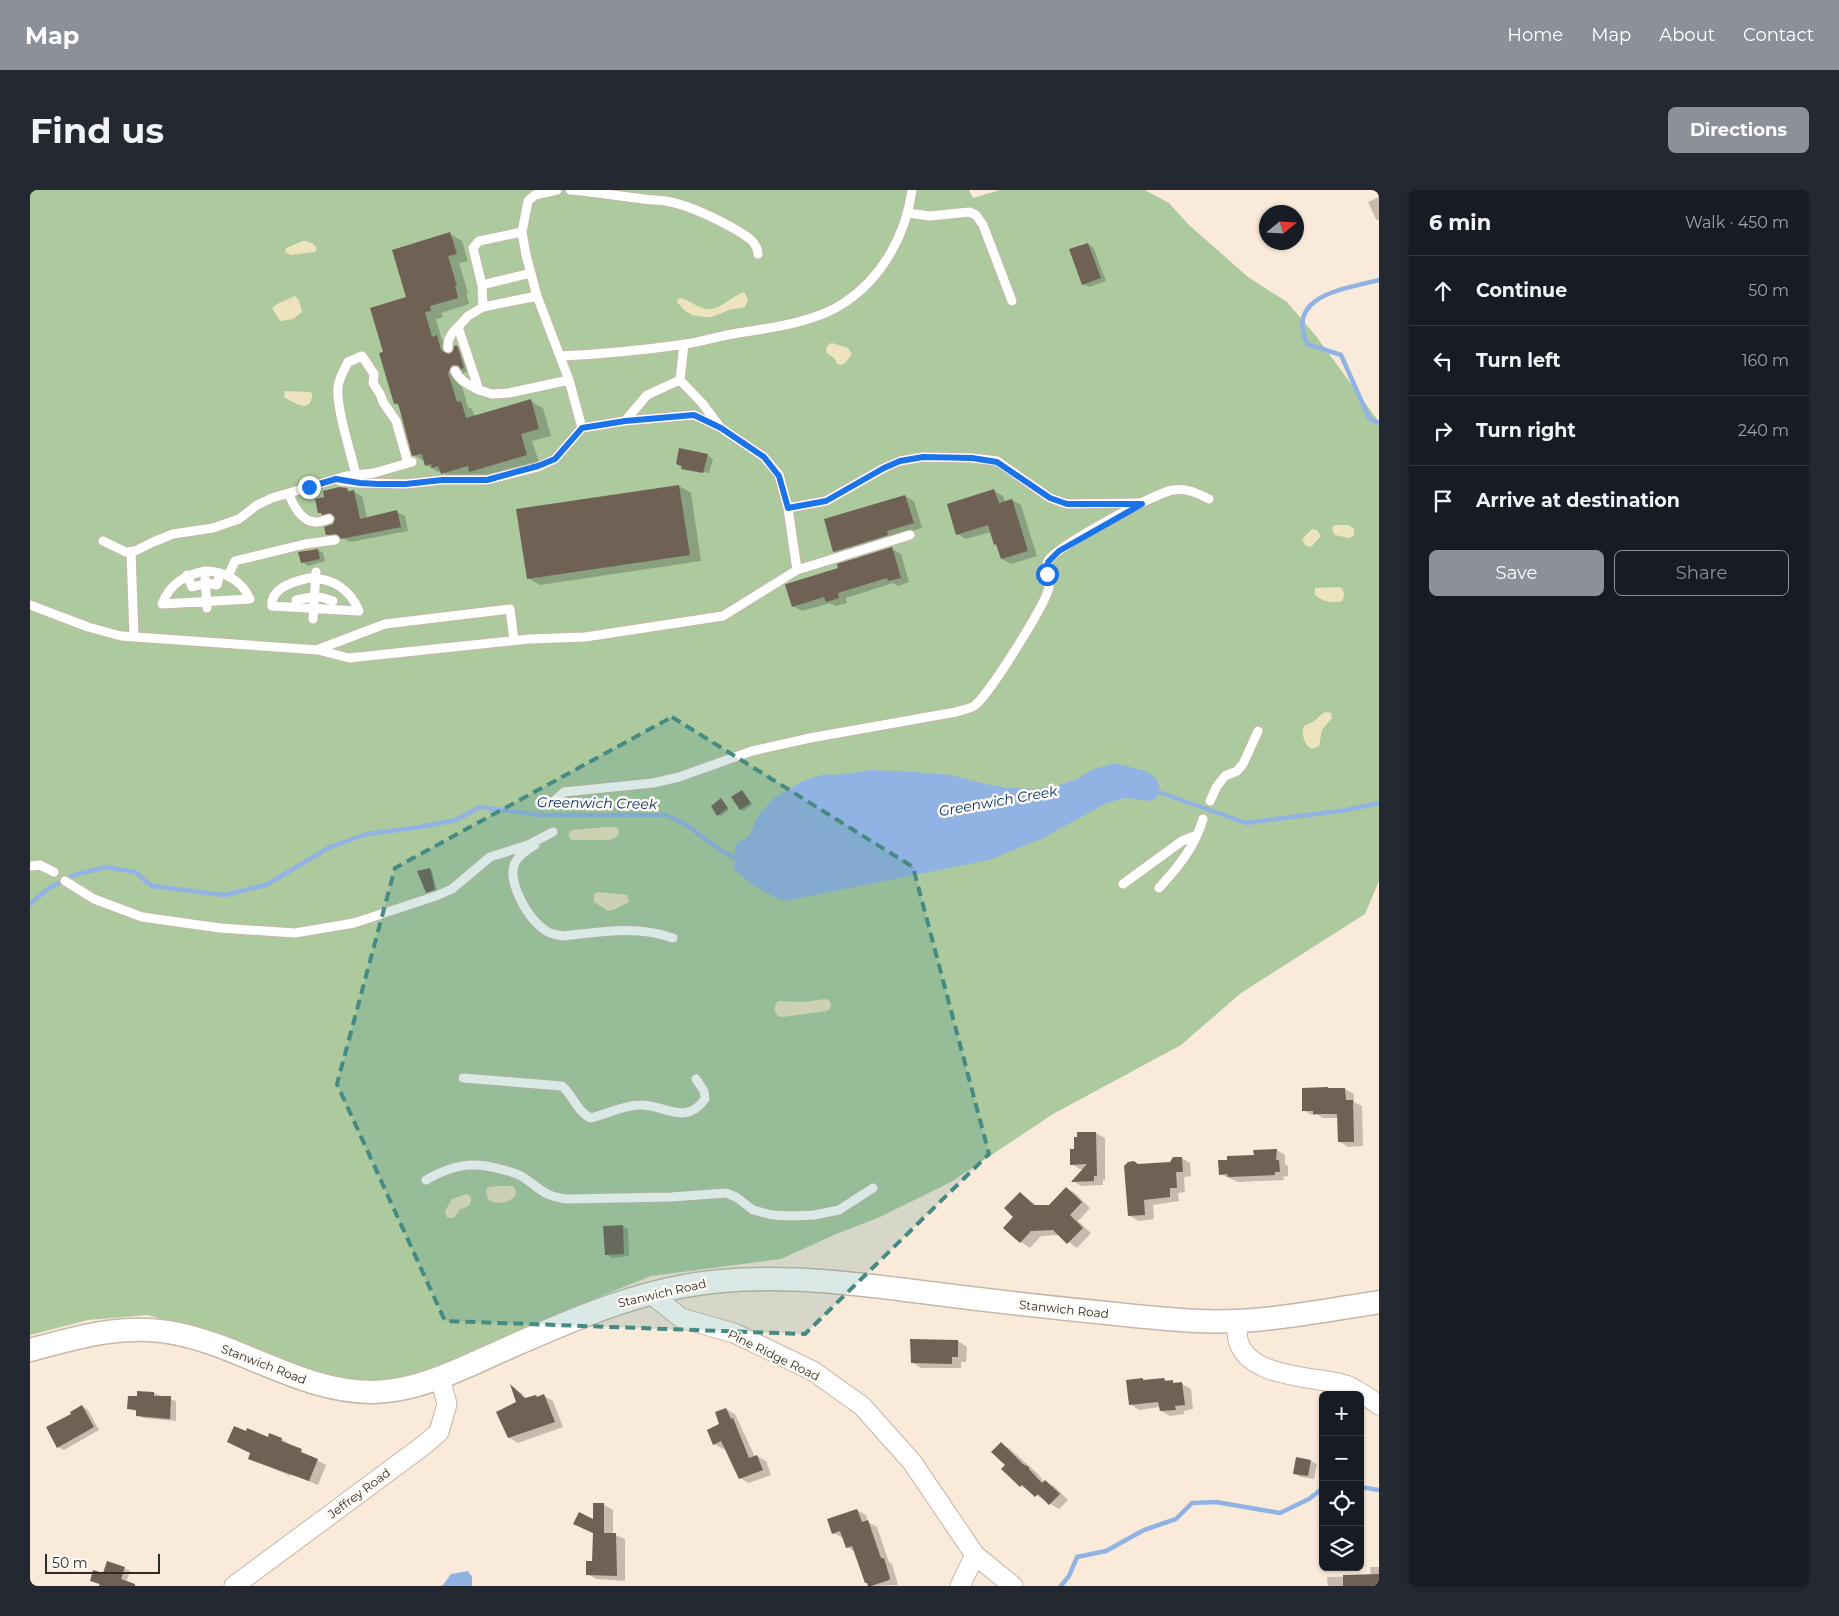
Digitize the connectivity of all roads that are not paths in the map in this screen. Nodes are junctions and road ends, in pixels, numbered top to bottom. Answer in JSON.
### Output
{"nodes":[{"id":1,"x":557,"y":190,"type":"edge"},
{"id":2,"x":570,"y":190,"type":"edge"},
{"id":3,"x":912,"y":190,"type":"edge"},
{"id":4,"x":597,"y":191,"type":"edge"},
{"id":5,"x":908,"y":213,"type":"junction"},
{"id":6,"x":522,"y":232,"type":"junction"},
{"id":7,"x":758,"y":254,"type":"dead end"},
{"id":8,"x":531,"y":273,"type":"junction"},
{"id":9,"x":482,"y":285,"type":"junction"},
{"id":10,"x":537,"y":296,"type":"junction"},
{"id":11,"x":1012,"y":301,"type":"dead end"},
{"id":12,"x":483,"y":307,"type":"junction"},
{"id":13,"x":458,"y":327,"type":"junction"},
{"id":14,"x":684,"y":344,"type":"junction"},
{"id":15,"x":448,"y":348,"type":"dead end"},
{"id":16,"x":561,"y":356,"type":"junction"},
{"id":17,"x":455,"y":371,"type":"dead end"},
{"id":18,"x":569,"y":380,"type":"junction"},
{"id":19,"x":680,"y":380,"type":"junction"},
{"id":20,"x":479,"y":390,"type":"junction"},
{"id":21,"x":625,"y":421,"type":"junction"},
{"id":22,"x":582,"y":428,"type":"junction"},
{"id":23,"x":721,"y":428,"type":"junction"},
{"id":24,"x":356,"y":475,"type":"junction"},
{"id":25,"x":336,"y":479,"type":"junction"},
{"id":26,"x":289,"y":494,"type":"junction"},
{"id":27,"x":1209,"y":499,"type":"dead end"},
{"id":28,"x":1142,"y":504,"type":"junction"},
{"id":29,"x":788,"y":508,"type":"junction"},
{"id":30,"x":329,"y":519,"type":"dead end"},
{"id":31,"x":910,"y":535,"type":"dead end"},
{"id":32,"x":335,"y":540,"type":"dead end"},
{"id":33,"x":103,"y":541,"type":"dead end"},
{"id":34,"x":131,"y":552,"type":"junction"},
{"id":35,"x":797,"y":570,"type":"junction"},
{"id":36,"x":208,"y":573,"type":"junction"},
{"id":37,"x":316,"y":575,"type":"junction"},
{"id":38,"x":205,"y":584,"type":"junction"},
{"id":39,"x":314,"y":596,"type":"junction"},
{"id":40,"x":296,"y":600,"type":"dead end"},
{"id":41,"x":333,"y":602,"type":"dead end"},
{"id":42,"x":30,"y":605,"type":"edge"},
{"id":43,"x":207,"y":605,"type":"junction"},
{"id":44,"x":313,"y":609,"type":"junction"},
{"id":45,"x":313,"y":619,"type":"dead end"},
{"id":46,"x":134,"y":636,"type":"junction"},
{"id":47,"x":514,"y":640,"type":"junction"},
{"id":48,"x":318,"y":650,"type":"junction"},
{"id":49,"x":1258,"y":731,"type":"dead end"},
{"id":50,"x":554,"y":800,"type":"dead end"},
{"id":51,"x":1210,"y":801,"type":"dead end"},
{"id":52,"x":1203,"y":819,"type":"dead end"},
{"id":53,"x":1197,"y":835,"type":"junction"},
{"id":54,"x":30,"y":866,"type":"edge"},
{"id":55,"x":54,"y":872,"type":"dead end"},
{"id":56,"x":65,"y":881,"type":"dead end"},
{"id":57,"x":1123,"y":884,"type":"dead end"},
{"id":58,"x":1159,"y":888,"type":"dead end"},
{"id":59,"x":673,"y":938,"type":"dead end"},
{"id":60,"x":462,"y":1078,"type":"dead end"},
{"id":61,"x":696,"y":1079,"type":"dead end"},
{"id":62,"x":426,"y":1180,"type":"dead end"},
{"id":63,"x":873,"y":1188,"type":"dead end"},
{"id":64,"x":651,"y":1294,"type":"junction"},
{"id":65,"x":1379,"y":1302,"type":"edge"},
{"id":66,"x":1236,"y":1321,"type":"junction"},
{"id":67,"x":30,"y":1350,"type":"edge"},
{"id":68,"x":440,"y":1378,"type":"junction"},
{"id":69,"x":1379,"y":1405,"type":"edge"},
{"id":70,"x":975,"y":1555,"type":"junction"},
{"id":71,"x":234,"y":1586,"type":"edge"},
{"id":72,"x":960,"y":1586,"type":"edge"},
{"id":73,"x":1013,"y":1586,"type":"edge"}],
"edges":[{"from":1,"to":6,"type":"lane"},
{"from":2,"to":4,"type":"lane"},
{"from":3,"to":5,"type":"lane"},
{"from":4,"to":7,"type":"lane"},
{"from":5,"to":11,"type":"lane"},
{"from":5,"to":14,"type":"lane"},
{"from":6,"to":8,"type":"lane"},
{"from":6,"to":9,"type":"lane"},
{"from":8,"to":9,"type":"lane"},
{"from":8,"to":10,"type":"lane"},
{"from":9,"to":12,"type":"lane"},
{"from":10,"to":12,"type":"lane"},
{"from":10,"to":16,"type":"lane"},
{"from":12,"to":13,"type":"lane"},
{"from":13,"to":15,"type":"lane"},
{"from":13,"to":20,"type":"lane"},
{"from":14,"to":16,"type":"lane"},
{"from":14,"to":19,"type":"lane"},
{"from":16,"to":18,"type":"lane"},
{"from":17,"to":20,"type":"lane"},
{"from":18,"to":20,"type":"lane"},
{"from":18,"to":22,"type":"lane"},
{"from":19,"to":21,"type":"lane"},
{"from":19,"to":23,"type":"lane"},
{"from":21,"to":22,"type":"lane"},
{"from":21,"to":23,"type":"lane"},
{"from":22,"to":25,"type":"lane"},
{"from":23,"to":29,"type":"lane"},
{"from":24,"to":24,"type":"lane"},
{"from":24,"to":25,"type":"lane"},
{"from":25,"to":26,"type":"lane"},
{"from":26,"to":30,"type":"lane"},
{"from":26,"to":34,"type":"lane"},
{"from":27,"to":28,"type":"lane"},
{"from":28,"to":29,"type":"lane"},
{"from":28,"to":50,"type":"lane"},
{"from":29,"to":35,"type":"lane"},
{"from":31,"to":35,"type":"lane"},
{"from":32,"to":36,"type":"lane"},
{"from":33,"to":34,"type":"lane"},
{"from":34,"to":46,"type":"lane"},
{"from":35,"to":47,"type":"lane"},
{"from":36,"to":38,"type":"lane"},
{"from":36,"to":38,"type":"lane"},
{"from":36,"to":38,"type":"lane"},
{"from":36,"to":43,"type":"lane"},
{"from":36,"to":43,"type":"lane"},
{"from":37,"to":39,"type":"lane"},
{"from":37,"to":44,"type":"lane"},
{"from":37,"to":44,"type":"lane"},
{"from":38,"to":43,"type":"lane"},
{"from":39,"to":40,"type":"lane"},
{"from":39,"to":41,"type":"lane"},
{"from":39,"to":44,"type":"lane"},
{"from":42,"to":46,"type":"lane"},
{"from":44,"to":45,"type":"lane"},
{"from":46,"to":48,"type":"lane"},
{"from":47,"to":48,"type":"lane"},
{"from":47,"to":48,"type":"lane"},
{"from":49,"to":51,"type":"lane"},
{"from":52,"to":53,"type":"lane"},
{"from":53,"to":57,"type":"lane"},
{"from":53,"to":58,"type":"lane"},
{"from":54,"to":55,"type":"lane"},
{"from":56,"to":59,"type":"lane"},
{"from":60,"to":61,"type":"lane"},
{"from":62,"to":63,"type":"lane"},
{"from":64,"to":66,"type":"street","name":"Stanwich Road"},
{"from":64,"to":68,"type":"street","name":"Stanwich Road"},
{"from":64,"to":70,"type":"street","name":"Pine Ridge Road"},
{"from":65,"to":66,"type":"street","name":"Stanwich Road"},
{"from":66,"to":69,"type":"street"},
{"from":67,"to":68,"type":"street","name":"Stanwich Road"},
{"from":68,"to":71,"type":"street","name":"Jeffrey Road"},
{"from":70,"to":72,"type":"street"},
{"from":70,"to":73,"type":"street","name":"Pine Ridge Road"}]}
